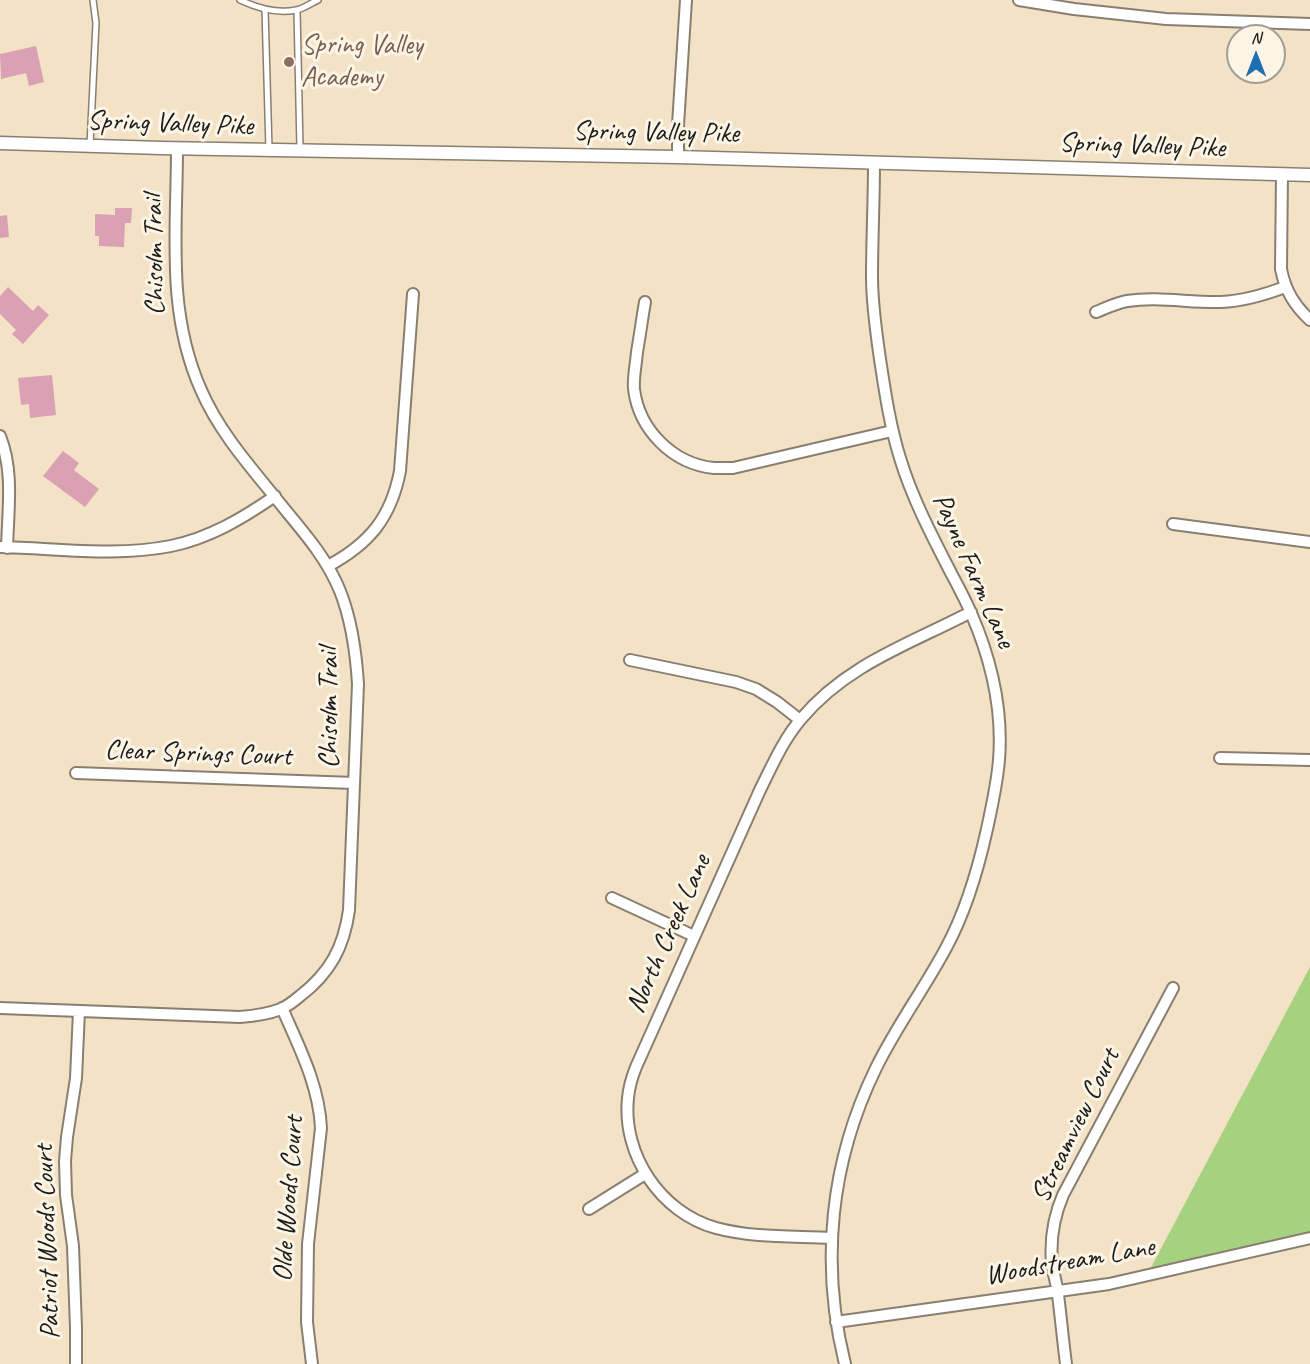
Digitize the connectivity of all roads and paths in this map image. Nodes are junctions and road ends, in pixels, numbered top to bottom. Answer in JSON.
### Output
{"nodes":[{"id":1,"x":93,"y":0,"type":"edge"},
{"id":2,"x":240,"y":0,"type":"edge"},
{"id":3,"x":318,"y":0,"type":"edge"},
{"id":4,"x":686,"y":0,"type":"edge"},
{"id":5,"x":1019,"y":0,"type":"edge"},
{"id":6,"x":265,"y":9,"type":"junction"},
{"id":7,"x":297,"y":10,"type":"junction"},
{"id":8,"x":1310,"y":24,"type":"edge"},
{"id":9,"x":0,"y":143,"type":"edge"},
{"id":10,"x":90,"y":146,"type":"junction"},
{"id":11,"x":177,"y":148,"type":"junction"},
{"id":12,"x":269,"y":150,"type":"junction"},
{"id":13,"x":300,"y":151,"type":"junction"},
{"id":14,"x":678,"y":157,"type":"junction"},
{"id":15,"x":874,"y":163,"type":"junction"},
{"id":16,"x":1282,"y":174,"type":"junction"},
{"id":17,"x":1310,"y":175,"type":"edge"},
{"id":18,"x":1285,"y":287,"type":"junction"},
{"id":19,"x":412,"y":294,"type":"dead end"},
{"id":20,"x":645,"y":302,"type":"dead end"},
{"id":21,"x":1096,"y":312,"type":"dead end"},
{"id":22,"x":1310,"y":320,"type":"edge"},
{"id":23,"x":892,"y":431,"type":"junction"},
{"id":24,"x":0,"y":436,"type":"edge"},
{"id":25,"x":275,"y":496,"type":"junction"},
{"id":26,"x":1173,"y":524,"type":"dead end"},
{"id":27,"x":1310,"y":542,"type":"edge"},
{"id":28,"x":4,"y":548,"type":"edge"},
{"id":29,"x":328,"y":566,"type":"junction"},
{"id":30,"x":971,"y":612,"type":"junction"},
{"id":31,"x":630,"y":660,"type":"dead end"},
{"id":32,"x":800,"y":720,"type":"junction"},
{"id":33,"x":1220,"y":758,"type":"dead end"},
{"id":34,"x":1310,"y":760,"type":"edge"},
{"id":35,"x":76,"y":773,"type":"dead end"},
{"id":36,"x":354,"y":783,"type":"junction"},
{"id":37,"x":612,"y":898,"type":"dead end"},
{"id":38,"x":694,"y":936,"type":"junction"},
{"id":39,"x":1173,"y":988,"type":"dead end"},
{"id":40,"x":0,"y":1008,"type":"edge"},
{"id":41,"x":282,"y":1008,"type":"junction"},
{"id":42,"x":79,"y":1011,"type":"junction"},
{"id":43,"x":645,"y":1174,"type":"junction"},
{"id":44,"x":589,"y":1209,"type":"dead end"},
{"id":45,"x":831,"y":1238,"type":"junction"},
{"id":46,"x":1310,"y":1238,"type":"edge"},
{"id":47,"x":1058,"y":1291,"type":"junction"},
{"id":48,"x":836,"y":1322,"type":"junction"},
{"id":49,"x":76,"y":1364,"type":"edge"},
{"id":50,"x":312,"y":1364,"type":"edge"},
{"id":51,"x":844,"y":1364,"type":"edge"},
{"id":52,"x":1066,"y":1364,"type":"edge"}],
"edges":[{"from":1,"to":10,"type":"lane"},
{"from":2,"to":6,"type":"lane"},
{"from":3,"to":7,"type":"lane"},
{"from":4,"to":14,"type":"street"},
{"from":5,"to":8,"type":"street"},
{"from":6,"to":7,"type":"lane"},
{"from":6,"to":12,"type":"lane"},
{"from":7,"to":13,"type":"lane"},
{"from":9,"to":10,"type":"street","name":"Spring Valley Pike"},
{"from":10,"to":11,"type":"street","name":"Spring Valley Pike"},
{"from":11,"to":12,"type":"street","name":"Spring Valley Pike"},
{"from":11,"to":25,"type":"street","name":"Chisolm Trail"},
{"from":12,"to":13,"type":"street","name":"Spring Valley Pike"},
{"from":13,"to":14,"type":"street","name":"Spring Valley Pike"},
{"from":14,"to":15,"type":"street","name":"Spring Valley Pike"},
{"from":15,"to":16,"type":"street","name":"Spring Valley Pike"},
{"from":15,"to":23,"type":"street","name":"Payne Farm Lane"},
{"from":16,"to":17,"type":"street","name":"Spring Valley Pike"},
{"from":16,"to":18,"type":"street"},
{"from":18,"to":21,"type":"street"},
{"from":18,"to":22,"type":"street"},
{"from":19,"to":29,"type":"street"},
{"from":20,"to":23,"type":"street"},
{"from":23,"to":30,"type":"street","name":"Payne Farm Lane"},
{"from":24,"to":28,"type":"street"},
{"from":25,"to":28,"type":"street"},
{"from":25,"to":29,"type":"street","name":"Chisolm Trail"},
{"from":26,"to":27,"type":"street"},
{"from":29,"to":36,"type":"street","name":"Chisolm Trail"},
{"from":30,"to":32,"type":"street","name":"North Creek Lane"},
{"from":30,"to":45,"type":"street","name":"Payne Farm Lane"},
{"from":31,"to":32,"type":"street"},
{"from":32,"to":38,"type":"street","name":"North Creek Lane"},
{"from":33,"to":34,"type":"street"},
{"from":35,"to":36,"type":"street","name":"Clear Springs Court"},
{"from":36,"to":41,"type":"street","name":"Chisolm Trail"},
{"from":37,"to":38,"type":"street"},
{"from":38,"to":43,"type":"street","name":"North Creek Lane"},
{"from":39,"to":47,"type":"street","name":"Streamview Court"},
{"from":40,"to":42,"type":"street","name":"Chisolm Trail"},
{"from":41,"to":42,"type":"street","name":"Chisolm Trail"},
{"from":41,"to":50,"type":"street","name":"Olde Woods Court"},
{"from":42,"to":49,"type":"street","name":"Patriot Woods Court"},
{"from":43,"to":44,"type":"street"},
{"from":43,"to":45,"type":"street","name":"North Creek Lane"},
{"from":45,"to":48,"type":"street","name":"Payne Farm Lane"},
{"from":46,"to":47,"type":"street","name":"Woodstream Lane"},
{"from":47,"to":48,"type":"street","name":"Woodstream Lane"},
{"from":47,"to":52,"type":"street","name":"Streamview Court"},
{"from":48,"to":51,"type":"street","name":"Payne Farm Lane"}]}
